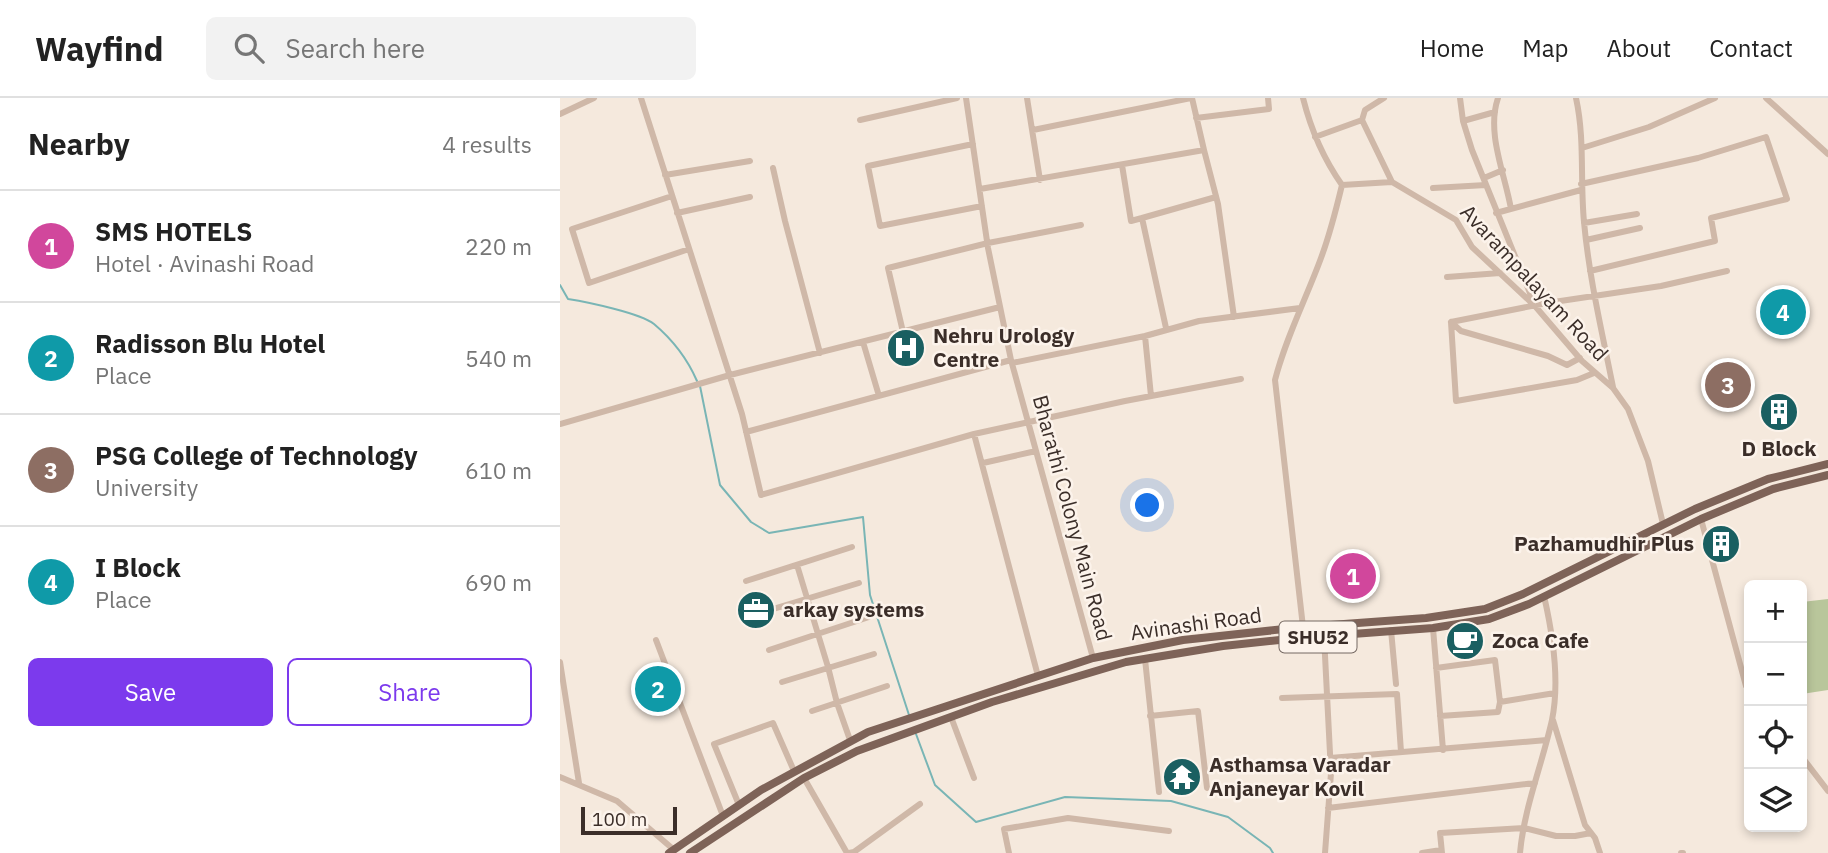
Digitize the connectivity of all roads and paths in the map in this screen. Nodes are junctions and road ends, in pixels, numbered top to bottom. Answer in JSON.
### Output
{"nodes":[{"id":1,"x":594,"y":98,"type":"edge"},
{"id":2,"x":641,"y":98,"type":"edge"},
{"id":3,"x":957,"y":98,"type":"edge"},
{"id":4,"x":966,"y":98,"type":"edge"},
{"id":5,"x":1027,"y":98,"type":"edge"},
{"id":6,"x":1192,"y":98,"type":"edge"},
{"id":7,"x":1268,"y":98,"type":"edge"},
{"id":8,"x":1303,"y":98,"type":"edge"},
{"id":9,"x":1384,"y":98,"type":"edge"},
{"id":10,"x":1460,"y":98,"type":"edge"},
{"id":11,"x":1498,"y":98,"type":"edge"},
{"id":12,"x":1576,"y":98,"type":"edge"},
{"id":13,"x":1715,"y":98,"type":"edge"},
{"id":14,"x":1766,"y":98,"type":"edge"},
{"id":15,"x":1495,"y":112,"type":"junction"},
{"id":16,"x":560,"y":114,"type":"edge"},
{"id":17,"x":1196,"y":118,"type":"junction"},
{"id":18,"x":860,"y":120,"type":"dead end"},
{"id":19,"x":1362,"y":120,"type":"junction"},
{"id":20,"x":1463,"y":121,"type":"junction"},
{"id":21,"x":1033,"y":130,"type":"junction"},
{"id":22,"x":1315,"y":137,"type":"junction"},
{"id":23,"x":973,"y":144,"type":"junction"},
{"id":24,"x":1582,"y":148,"type":"junction"},
{"id":25,"x":1204,"y":150,"type":"junction"},
{"id":26,"x":1828,"y":153,"type":"edge"},
{"id":27,"x":750,"y":161,"type":"dead end"},
{"id":28,"x":1122,"y":165,"type":"junction"},
{"id":29,"x":773,"y":168,"type":"dead end"},
{"id":30,"x":1503,"y":170,"type":"junction"},
{"id":31,"x":665,"y":174,"type":"junction"},
{"id":32,"x":1040,"y":180,"type":"junction"},
{"id":33,"x":1392,"y":182,"type":"junction"},
{"id":34,"x":1485,"y":182,"type":"junction"},
{"id":35,"x":1342,"y":185,"type":"junction"},
{"id":36,"x":1581,"y":187,"type":"junction"},
{"id":37,"x":1433,"y":188,"type":"dead end"},
{"id":38,"x":980,"y":189,"type":"junction"},
{"id":39,"x":672,"y":197,"type":"junction"},
{"id":40,"x":750,"y":197,"type":"dead end"},
{"id":41,"x":1216,"y":197,"type":"junction"},
{"id":42,"x":982,"y":206,"type":"junction"},
{"id":43,"x":1511,"y":209,"type":"junction"},
{"id":44,"x":1496,"y":212,"type":"junction"},
{"id":45,"x":677,"y":213,"type":"junction"},
{"id":46,"x":1637,"y":214,"type":"dead end"},
{"id":47,"x":1142,"y":218,"type":"junction"},
{"id":48,"x":1584,"y":223,"type":"junction"},
{"id":49,"x":1081,"y":225,"type":"dead end"},
{"id":50,"x":1640,"y":228,"type":"dead end"},
{"id":51,"x":1586,"y":240,"type":"junction"},
{"id":52,"x":988,"y":243,"type":"junction"},
{"id":53,"x":689,"y":249,"type":"junction"},
{"id":54,"x":1590,"y":271,"type":"junction"},
{"id":55,"x":1727,"y":271,"type":"dead end"},
{"id":56,"x":1500,"y":273,"type":"junction"},
{"id":57,"x":1447,"y":277,"type":"dead end"},
{"id":58,"x":1595,"y":297,"type":"junction"},
{"id":59,"x":1535,"y":306,"type":"junction"},
{"id":60,"x":1000,"y":307,"type":"junction"},
{"id":61,"x":1300,"y":308,"type":"junction"},
{"id":62,"x":1234,"y":317,"type":"junction"},
{"id":63,"x":1451,"y":322,"type":"junction"},
{"id":64,"x":1166,"y":328,"type":"junction"},
{"id":65,"x":903,"y":332,"type":"junction"},
{"id":66,"x":1144,"y":336,"type":"junction"},
{"id":67,"x":863,"y":342,"type":"junction"},
{"id":68,"x":820,"y":353,"type":"junction"},
{"id":69,"x":1580,"y":358,"type":"junction"},
{"id":70,"x":1011,"y":361,"type":"junction"},
{"id":71,"x":1594,"y":373,"type":"junction"},
{"id":72,"x":730,"y":375,"type":"junction"},
{"id":73,"x":1241,"y":379,"type":"dead end"},
{"id":74,"x":1613,"y":388,"type":"junction"},
{"id":75,"x":879,"y":396,"type":"junction"},
{"id":76,"x":1151,"y":396,"type":"junction"},
{"id":77,"x":1028,"y":423,"type":"junction"},
{"id":78,"x":560,"y":424,"type":"edge"},
{"id":79,"x":746,"y":432,"type":"junction"},
{"id":80,"x":974,"y":434,"type":"junction"},
{"id":81,"x":1035,"y":451,"type":"junction"},
{"id":82,"x":983,"y":463,"type":"junction"},
{"id":83,"x":1828,"y":464,"type":"edge"},
{"id":84,"x":1828,"y":475,"type":"edge"},
{"id":85,"x":1701,"y":519,"type":"junction"},
{"id":86,"x":1663,"y":524,"type":"junction"},
{"id":87,"x":852,"y":547,"type":"dead end"},
{"id":88,"x":797,"y":565,"type":"junction"},
{"id":89,"x":746,"y":581,"type":"dead end"},
{"id":90,"x":859,"y":583,"type":"dead end"},
{"id":91,"x":1544,"y":596,"type":"junction"},
{"id":92,"x":808,"y":600,"type":"junction"},
{"id":93,"x":757,"y":614,"type":"dead end"},
{"id":94,"x":869,"y":617,"type":"dead end"},
{"id":95,"x":1415,"y":619,"type":"junction"},
{"id":96,"x":1389,"y":621,"type":"junction"},
{"id":97,"x":1303,"y":627,"type":"junction"},
{"id":98,"x":1433,"y":628,"type":"junction"},
{"id":99,"x":1416,"y":630,"type":"junction"},
{"id":100,"x":1392,"y":632,"type":"junction"},
{"id":101,"x":818,"y":634,"type":"junction"},
{"id":102,"x":1324,"y":636,"type":"junction"},
{"id":103,"x":656,"y":640,"type":"dead end"},
{"id":104,"x":769,"y":650,"type":"dead end"},
{"id":105,"x":874,"y":654,"type":"dead end"},
{"id":106,"x":1093,"y":657,"type":"junction"},
{"id":107,"x":1145,"y":659,"type":"junction"},
{"id":108,"x":560,"y":663,"type":"edge"},
{"id":109,"x":828,"y":667,"type":"junction"},
{"id":110,"x":1436,"y":668,"type":"junction"},
{"id":111,"x":1038,"y":676,"type":"junction"},
{"id":112,"x":1744,"y":679,"type":"edge"},
{"id":113,"x":782,"y":682,"type":"dead end"},
{"id":114,"x":1396,"y":684,"type":"dead end"},
{"id":115,"x":887,"y":686,"type":"dead end"},
{"id":116,"x":1555,"y":693,"type":"junction"},
{"id":117,"x":1326,"y":697,"type":"junction"},
{"id":118,"x":1282,"y":698,"type":"dead end"},
{"id":119,"x":1500,"y":702,"type":"junction"},
{"id":120,"x":837,"y":704,"type":"junction"},
{"id":121,"x":812,"y":711,"type":"dead end"},
{"id":122,"x":1150,"y":716,"type":"junction"},
{"id":123,"x":1440,"y":716,"type":"junction"},
{"id":124,"x":951,"y":717,"type":"junction"},
{"id":125,"x":1552,"y":718,"type":"junction"},
{"id":126,"x":850,"y":740,"type":"junction"},
{"id":127,"x":1546,"y":740,"type":"junction"},
{"id":128,"x":1443,"y":750,"type":"junction"},
{"id":129,"x":1401,"y":752,"type":"junction"},
{"id":130,"x":1330,"y":758,"type":"junction"},
{"id":131,"x":1807,"y":764,"type":"edge"},
{"id":132,"x":794,"y":771,"type":"junction"},
{"id":133,"x":560,"y":777,"type":"edge"},
{"id":134,"x":804,"y":778,"type":"junction"},
{"id":135,"x":974,"y":778,"type":"dead end"},
{"id":136,"x":579,"y":783,"type":"junction"},
{"id":137,"x":1535,"y":783,"type":"junction"},
{"id":138,"x":1207,"y":788,"type":"dead end"},
{"id":139,"x":1828,"y":791,"type":"edge"},
{"id":140,"x":1159,"y":792,"type":"dead end"},
{"id":141,"x":919,"y":804,"type":"dead end"},
{"id":142,"x":739,"y":805,"type":"junction"},
{"id":143,"x":1328,"y":808,"type":"junction"},
{"id":144,"x":723,"y":816,"type":"junction"},
{"id":145,"x":1524,"y":828,"type":"junction"},
{"id":146,"x":1169,"y":831,"type":"dead end"},
{"id":147,"x":1591,"y":833,"type":"junction"},
{"id":148,"x":671,"y":851,"type":"edge"},
{"id":149,"x":1442,"y":851,"type":"edge"},
{"id":150,"x":690,"y":853,"type":"edge"},
{"id":151,"x":848,"y":853,"type":"edge"},
{"id":152,"x":1009,"y":853,"type":"edge"},
{"id":153,"x":1325,"y":853,"type":"edge"},
{"id":154,"x":1422,"y":853,"type":"edge"},
{"id":155,"x":1520,"y":853,"type":"edge"},
{"id":156,"x":1600,"y":853,"type":"edge"}],
"edges":[{"from":1,"to":16,"type":"street"},
{"from":2,"to":31,"type":"street"},
{"from":3,"to":18,"type":"street"},
{"from":4,"to":23,"type":"street","name":"Bharathi Colony Main Road"},
{"from":5,"to":21,"type":"street"},
{"from":6,"to":17,"type":"street"},
{"from":6,"to":21,"type":"street"},
{"from":7,"to":17,"type":"street"},
{"from":8,"to":22,"type":"street"},
{"from":9,"to":19,"type":"street"},
{"from":10,"to":20,"type":"street"},
{"from":11,"to":15,"type":"street"},
{"from":12,"to":24,"type":"street"},
{"from":13,"to":24,"type":"street"},
{"from":14,"to":26,"type":"street"},
{"from":15,"to":20,"type":"street"},
{"from":15,"to":30,"type":"street"},
{"from":17,"to":25,"type":"street"},
{"from":19,"to":22,"type":"street"},
{"from":19,"to":33,"type":"street"},
{"from":20,"to":34,"type":"street"},
{"from":21,"to":32,"type":"street"},
{"from":22,"to":35,"type":"street"},
{"from":23,"to":38,"type":"street","name":"Bharathi Colony Main Road"},
{"from":23,"to":42,"type":"street"},
{"from":24,"to":36,"type":"street"},
{"from":25,"to":28,"type":"street"},
{"from":25,"to":41,"type":"street"},
{"from":27,"to":31,"type":"street"},
{"from":28,"to":32,"type":"street"},
{"from":28,"to":47,"type":"street"},
{"from":29,"to":68,"type":"street"},
{"from":30,"to":34,"type":"street"},
{"from":30,"to":43,"type":"street"},
{"from":31,"to":39,"type":"street"},
{"from":32,"to":38,"type":"street"},
{"from":33,"to":35,"type":"street"},
{"from":33,"to":56,"type":"street","name":"Avarampalayam Road"},
{"from":34,"to":37,"type":"street"},
{"from":34,"to":44,"type":"street"},
{"from":35,"to":61,"type":"street"},
{"from":36,"to":43,"type":"street"},
{"from":36,"to":48,"type":"street"},
{"from":36,"to":54,"type":"street"},
{"from":38,"to":42,"type":"street","name":"Bharathi Colony Main Road"},
{"from":39,"to":45,"type":"street"},
{"from":39,"to":53,"type":"street"},
{"from":40,"to":45,"type":"street"},
{"from":41,"to":47,"type":"street"},
{"from":41,"to":62,"type":"street"},
{"from":42,"to":52,"type":"street","name":"Bharathi Colony Main Road"},
{"from":43,"to":44,"type":"street"},
{"from":44,"to":59,"type":"street"},
{"from":45,"to":53,"type":"street"},
{"from":46,"to":48,"type":"street"},
{"from":47,"to":64,"type":"street"},
{"from":48,"to":51,"type":"street"},
{"from":49,"to":52,"type":"street"},
{"from":50,"to":51,"type":"street"},
{"from":51,"to":54,"type":"street"},
{"from":52,"to":60,"type":"street","name":"Bharathi Colony Main Road"},
{"from":52,"to":65,"type":"street"},
{"from":53,"to":72,"type":"street"},
{"from":54,"to":58,"type":"street"},
{"from":55,"to":58,"type":"street"},
{"from":56,"to":57,"type":"street"},
{"from":56,"to":59,"type":"street","name":"Avarampalayam Road"},
{"from":58,"to":59,"type":"street"},
{"from":58,"to":74,"type":"street"},
{"from":59,"to":63,"type":"street"},
{"from":59,"to":69,"type":"street","name":"Avarampalayam Road"},
{"from":60,"to":65,"type":"street"},
{"from":60,"to":70,"type":"street","name":"Bharathi Colony Main Road"},
{"from":61,"to":62,"type":"street"},
{"from":61,"to":97,"type":"street"},
{"from":62,"to":64,"type":"street"},
{"from":63,"to":69,"type":"street"},
{"from":63,"to":71,"type":"street"},
{"from":64,"to":66,"type":"street"},
{"from":65,"to":67,"type":"street"},
{"from":66,"to":70,"type":"street"},
{"from":66,"to":76,"type":"street"},
{"from":67,"to":68,"type":"street"},
{"from":67,"to":75,"type":"street"},
{"from":68,"to":72,"type":"street"},
{"from":69,"to":71,"type":"street","name":"Avarampalayam Road"},
{"from":70,"to":75,"type":"street"},
{"from":70,"to":77,"type":"street","name":"Bharathi Colony Main Road"},
{"from":71,"to":74,"type":"street","name":"Avarampalayam Road"},
{"from":72,"to":78,"type":"street"},
{"from":72,"to":79,"type":"street"},
{"from":73,"to":76,"type":"street"},
{"from":74,"to":86,"type":"street","name":"Avarampalayam Road"},
{"from":75,"to":79,"type":"street"},
{"from":76,"to":77,"type":"street"},
{"from":77,"to":80,"type":"street"},
{"from":77,"to":81,"type":"street","name":"Bharathi Colony Main Road"},
{"from":79,"to":80,"type":"street"},
{"from":80,"to":82,"type":"street"},
{"from":81,"to":82,"type":"street"},
{"from":81,"to":106,"type":"street","name":"Bharathi Colony Main Road"},
{"from":82,"to":111,"type":"street"},
{"from":83,"to":86,"type":"main road","name":"Avinashi Road","number":"SHU52"},
{"from":84,"to":85,"type":"main road","number":"SHU52"},
{"from":85,"to":91,"type":"main road","name":"Avinashi Road","number":"SHU52"},
{"from":85,"to":112,"type":"street"},
{"from":86,"to":95,"type":"main road","name":"Avinashi Road","number":"SHU52"},
{"from":87,"to":88,"type":"street"},
{"from":88,"to":89,"type":"street"},
{"from":88,"to":92,"type":"street"},
{"from":90,"to":92,"type":"street"},
{"from":91,"to":98,"type":"main road","name":"Avinashi Road","number":"SHU52"},
{"from":91,"to":116,"type":"street"},
{"from":92,"to":93,"type":"street"},
{"from":92,"to":101,"type":"street"},
{"from":94,"to":101,"type":"street"},
{"from":95,"to":96,"type":"main road","name":"Avinashi Road","number":"SHU52"},
{"from":95,"to":99,"type":"main road"},
{"from":96,"to":97,"type":"main road","name":"Avinashi Road","number":"SHU52"},
{"from":96,"to":100,"type":"street"},
{"from":97,"to":106,"type":"main road","name":"Avinashi Road","number":"SHU52"},
{"from":98,"to":99,"type":"main road","name":"Avinashi Road","number":"SHU52"},
{"from":98,"to":110,"type":"street"},
{"from":99,"to":100,"type":"main road","name":"Avinashi Road","number":"SHU52"},
{"from":100,"to":102,"type":"main road","name":"Avinashi Road","number":"SHU52"},
{"from":100,"to":114,"type":"street"},
{"from":101,"to":104,"type":"street"},
{"from":101,"to":109,"type":"street"},
{"from":102,"to":107,"type":"main road","name":"Avinashi Road","number":"SHU52"},
{"from":102,"to":117,"type":"street"},
{"from":103,"to":144,"type":"street"},
{"from":105,"to":109,"type":"street"},
{"from":106,"to":111,"type":"main road","name":"Avinashi Road","number":"SHU52"},
{"from":107,"to":122,"type":"street"},
{"from":107,"to":124,"type":"main road","name":"Avinashi Road","number":"SHU52"},
{"from":108,"to":136,"type":"street"},
{"from":109,"to":113,"type":"street"},
{"from":109,"to":120,"type":"street"},
{"from":110,"to":119,"type":"street"},
{"from":110,"to":123,"type":"street"},
{"from":111,"to":126,"type":"main road","name":"Avinashi Road","number":"SHU52"},
{"from":115,"to":120,"type":"street"},
{"from":116,"to":119,"type":"street"},
{"from":116,"to":125,"type":"street"},
{"from":117,"to":118,"type":"street"},
{"from":117,"to":129,"type":"street"},
{"from":117,"to":130,"type":"street"},
{"from":119,"to":123,"type":"street"},
{"from":120,"to":121,"type":"street"},
{"from":120,"to":126,"type":"street"},
{"from":122,"to":138,"type":"street"},
{"from":122,"to":140,"type":"street"},
{"from":123,"to":128,"type":"street"},
{"from":124,"to":134,"type":"main road","name":"Avinashi Road","number":"SHU52"},
{"from":124,"to":135,"type":"street"},
{"from":125,"to":127,"type":"street"},
{"from":125,"to":147,"type":"street"},
{"from":126,"to":132,"type":"main road","name":"Avinashi Road","number":"SHU52"},
{"from":127,"to":128,"type":"street"},
{"from":127,"to":137,"type":"street"},
{"from":128,"to":129,"type":"street"},
{"from":129,"to":130,"type":"street"},
{"from":130,"to":143,"type":"street"},
{"from":131,"to":139,"type":"street"},
{"from":132,"to":142,"type":"main road","name":"Avinashi Road","number":"SHU52"},
{"from":132,"to":142,"type":"street"},
{"from":133,"to":136,"type":"street"},
{"from":134,"to":150,"type":"main road","name":"Avinashi Road","number":"SHU52"},
{"from":134,"to":151,"type":"street"},
{"from":136,"to":148,"type":"street"},
{"from":137,"to":143,"type":"street"},
{"from":137,"to":145,"type":"street"},
{"from":141,"to":151,"type":"street"},
{"from":142,"to":144,"type":"main road","name":"Avinashi Road","number":"SHU52"},
{"from":143,"to":153,"type":"street"},
{"from":144,"to":148,"type":"main road","name":"Avinashi Road","number":"SHU52"},
{"from":145,"to":147,"type":"street"},
{"from":145,"to":149,"type":"street"},
{"from":145,"to":155,"type":"street"},
{"from":146,"to":152,"type":"street"},
{"from":147,"to":156,"type":"street"},
{"from":149,"to":154,"type":"street"}]}
